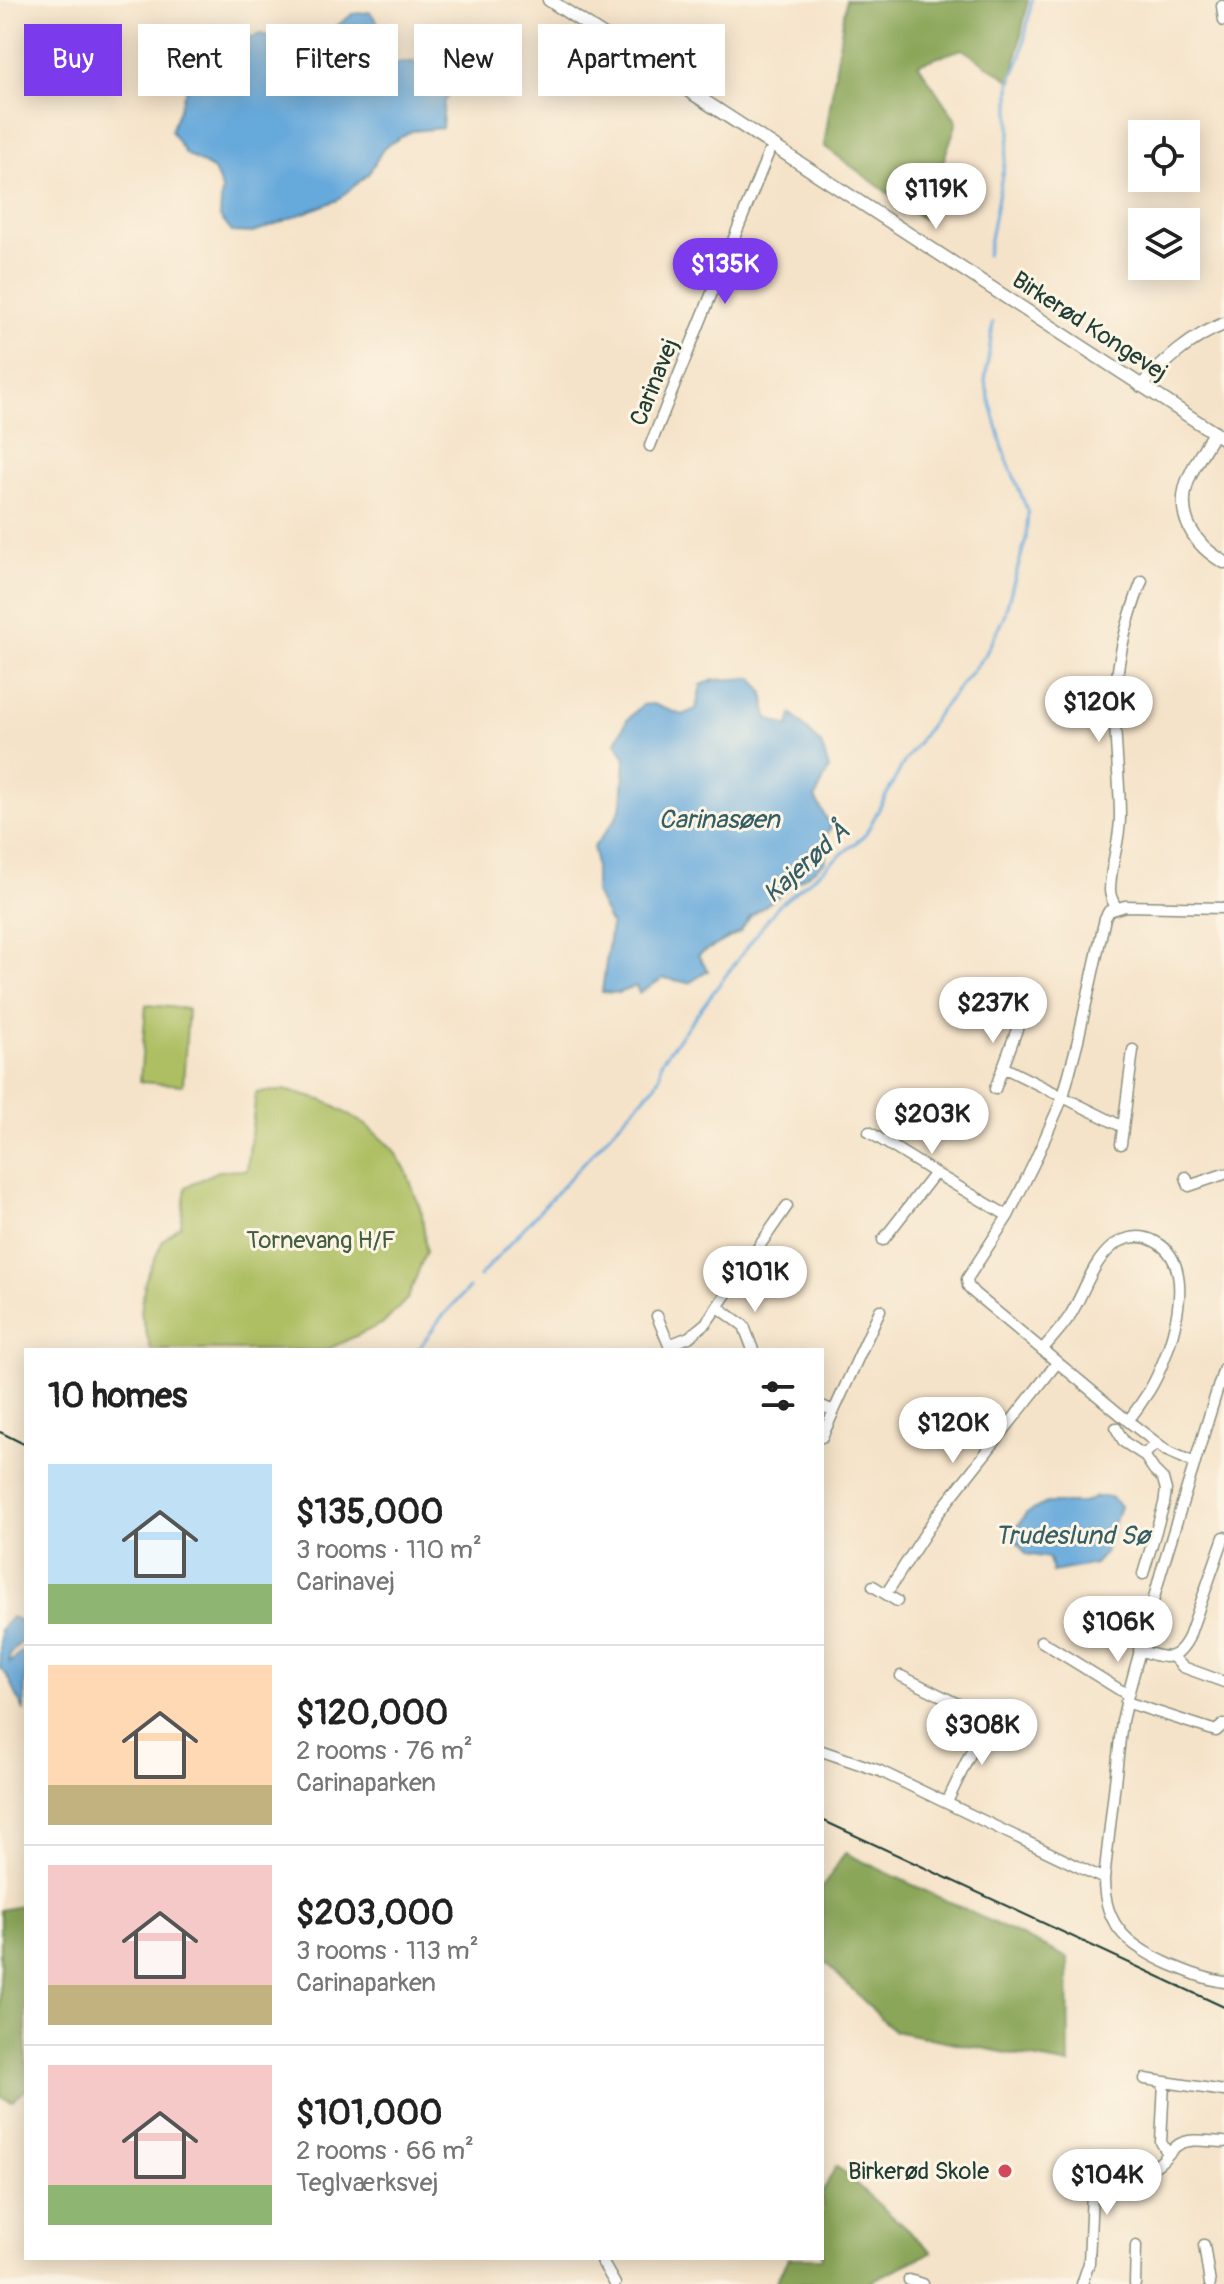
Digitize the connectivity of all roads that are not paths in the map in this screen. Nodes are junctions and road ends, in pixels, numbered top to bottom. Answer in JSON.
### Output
{"nodes":[{"id":1,"x":549,"y":0,"type":"edge"},
{"id":2,"x":1222,"y":6,"type":"dead end"},
{"id":3,"x":1224,"y":21,"type":"edge"},
{"id":4,"x":770,"y":150,"type":"junction"},
{"id":5,"x":1224,"y":324,"type":"edge"},
{"id":6,"x":1141,"y":386,"type":"junction"},
{"id":7,"x":1219,"y":435,"type":"edge"},
{"id":8,"x":650,"y":446,"type":"dead end"},
{"id":9,"x":1224,"y":562,"type":"edge"},
{"id":10,"x":1142,"y":581,"type":"dead end"},
{"id":11,"x":1116,"y":907,"type":"junction"},
{"id":12,"x":1224,"y":908,"type":"edge"},
{"id":13,"x":1023,"y":1013,"type":"dead end"},
{"id":14,"x":1133,"y":1050,"type":"dead end"},
{"id":15,"x":1003,"y":1067,"type":"junction"},
{"id":16,"x":995,"y":1089,"type":"dead end"},
{"id":17,"x":1063,"y":1097,"type":"junction"},
{"id":18,"x":1123,"y":1127,"type":"junction"},
{"id":19,"x":869,"y":1132,"type":"dead end"},
{"id":20,"x":1121,"y":1144,"type":"dead end"},
{"id":21,"x":935,"y":1173,"type":"junction"},
{"id":22,"x":1224,"y":1174,"type":"edge"},
{"id":23,"x":1186,"y":1177,"type":"dead end"},
{"id":24,"x":787,"y":1206,"type":"dead end"},
{"id":25,"x":1008,"y":1216,"type":"junction"},
{"id":26,"x":883,"y":1240,"type":"dead end"},
{"id":27,"x":718,"y":1307,"type":"junction"},
{"id":28,"x":880,"y":1310,"type":"dead end"},
{"id":29,"x":657,"y":1316,"type":"dead end"},
{"id":30,"x":670,"y":1348,"type":"edge"},
{"id":31,"x":752,"y":1348,"type":"edge"},
{"id":32,"x":1042,"y":1350,"type":"junction"},
{"id":33,"x":1057,"y":1363,"type":"junction"},
{"id":34,"x":1224,"y":1368,"type":"edge"},
{"id":35,"x":824,"y":1407,"type":"edge"},
{"id":36,"x":834,"y":1411,"type":"junction"},
{"id":37,"x":1128,"y":1421,"type":"junction"},
{"id":38,"x":1116,"y":1428,"type":"dead end"},
{"id":39,"x":824,"y":1433,"type":"edge"},
{"id":40,"x":1156,"y":1443,"type":"junction"},
{"id":41,"x":1144,"y":1455,"type":"junction"},
{"id":42,"x":1195,"y":1463,"type":"junction"},
{"id":43,"x":1224,"y":1537,"type":"edge"},
{"id":44,"x":1143,"y":1574,"type":"dead end"},
{"id":45,"x":873,"y":1586,"type":"dead end"},
{"id":46,"x":886,"y":1594,"type":"junction"},
{"id":47,"x":897,"y":1601,"type":"dead end"},
{"id":48,"x":1041,"y":1641,"type":"dead end"},
{"id":49,"x":1139,"y":1650,"type":"junction"},
{"id":50,"x":1172,"y":1656,"type":"junction"},
{"id":51,"x":901,"y":1676,"type":"dead end"},
{"id":52,"x":1224,"y":1682,"type":"edge"},
{"id":53,"x":1127,"y":1699,"type":"junction"},
{"id":54,"x":987,"y":1719,"type":"junction"},
{"id":55,"x":1224,"y":1724,"type":"edge"},
{"id":56,"x":1025,"y":1737,"type":"dead end"},
{"id":57,"x":824,"y":1752,"type":"edge"},
{"id":58,"x":947,"y":1802,"type":"junction"},
{"id":59,"x":1104,"y":1879,"type":"junction"},
{"id":60,"x":1224,"y":1982,"type":"edge"},
{"id":61,"x":1145,"y":2079,"type":"dead end"},
{"id":62,"x":1164,"y":2082,"type":"junction"},
{"id":63,"x":1224,"y":2091,"type":"edge"},
{"id":64,"x":1224,"y":2142,"type":"edge"},
{"id":65,"x":1168,"y":2154,"type":"junction"},
{"id":66,"x":1204,"y":2245,"type":"dead end"},
{"id":67,"x":1136,"y":2246,"type":"dead end"},
{"id":68,"x":601,"y":2260,"type":"edge"},
{"id":69,"x":909,"y":2280,"type":"dead end"},
{"id":70,"x":615,"y":2284,"type":"edge"},
{"id":71,"x":923,"y":2284,"type":"edge"},
{"id":72,"x":1082,"y":2284,"type":"edge"},
{"id":73,"x":1135,"y":2284,"type":"edge"},
{"id":74,"x":1210,"y":2284,"type":"edge"}],
"edges":[{"from":1,"to":4,"type":"main road","name":"Birkerød Kongevej"},
{"from":2,"to":3,"type":"street"},
{"from":4,"to":6,"type":"main road","name":"Birkerød Kongevej"},
{"from":4,"to":8,"type":"street","name":"Carinavej"},
{"from":5,"to":6,"type":"main road"},
{"from":6,"to":7,"type":"main road","name":"Birkerød Kongevej"},
{"from":7,"to":9,"type":"main road"},
{"from":10,"to":11,"type":"street"},
{"from":11,"to":12,"type":"street"},
{"from":11,"to":17,"type":"street"},
{"from":13,"to":15,"type":"street"},
{"from":14,"to":18,"type":"street"},
{"from":15,"to":16,"type":"street"},
{"from":15,"to":17,"type":"street"},
{"from":17,"to":18,"type":"street"},
{"from":17,"to":25,"type":"street"},
{"from":18,"to":20,"type":"street"},
{"from":19,"to":21,"type":"street"},
{"from":21,"to":25,"type":"street"},
{"from":21,"to":26,"type":"street"},
{"from":22,"to":23,"type":"street"},
{"from":24,"to":27,"type":"street"},
{"from":25,"to":32,"type":"street"},
{"from":27,"to":30,"type":"street"},
{"from":27,"to":31,"type":"street"},
{"from":28,"to":36,"type":"street"},
{"from":29,"to":30,"type":"street"},
{"from":32,"to":33,"type":"street"},
{"from":32,"to":37,"type":"street"},
{"from":33,"to":37,"type":"street"},
{"from":33,"to":46,"type":"street"},
{"from":34,"to":42,"type":"street"},
{"from":35,"to":36,"type":"street"},
{"from":36,"to":39,"type":"street"},
{"from":37,"to":40,"type":"street"},
{"from":38,"to":41,"type":"street"},
{"from":40,"to":41,"type":"street"},
{"from":40,"to":42,"type":"street"},
{"from":41,"to":44,"type":"street"},
{"from":42,"to":49,"type":"street"},
{"from":43,"to":50,"type":"street"},
{"from":45,"to":46,"type":"street"},
{"from":46,"to":47,"type":"street"},
{"from":48,"to":53,"type":"street"},
{"from":49,"to":50,"type":"street"},
{"from":49,"to":53,"type":"street"},
{"from":50,"to":52,"type":"street"},
{"from":51,"to":54,"type":"street"},
{"from":53,"to":55,"type":"street"},
{"from":53,"to":59,"type":"street"},
{"from":54,"to":56,"type":"street"},
{"from":54,"to":58,"type":"street"},
{"from":57,"to":58,"type":"street"},
{"from":58,"to":59,"type":"street"},
{"from":59,"to":60,"type":"street"},
{"from":61,"to":62,"type":"street"},
{"from":62,"to":63,"type":"street"},
{"from":62,"to":65,"type":"street"},
{"from":64,"to":65,"type":"street"},
{"from":65,"to":72,"type":"street"},
{"from":66,"to":74,"type":"street"},
{"from":67,"to":73,"type":"street"},
{"from":68,"to":70,"type":"street"},
{"from":69,"to":71,"type":"street"}]}
